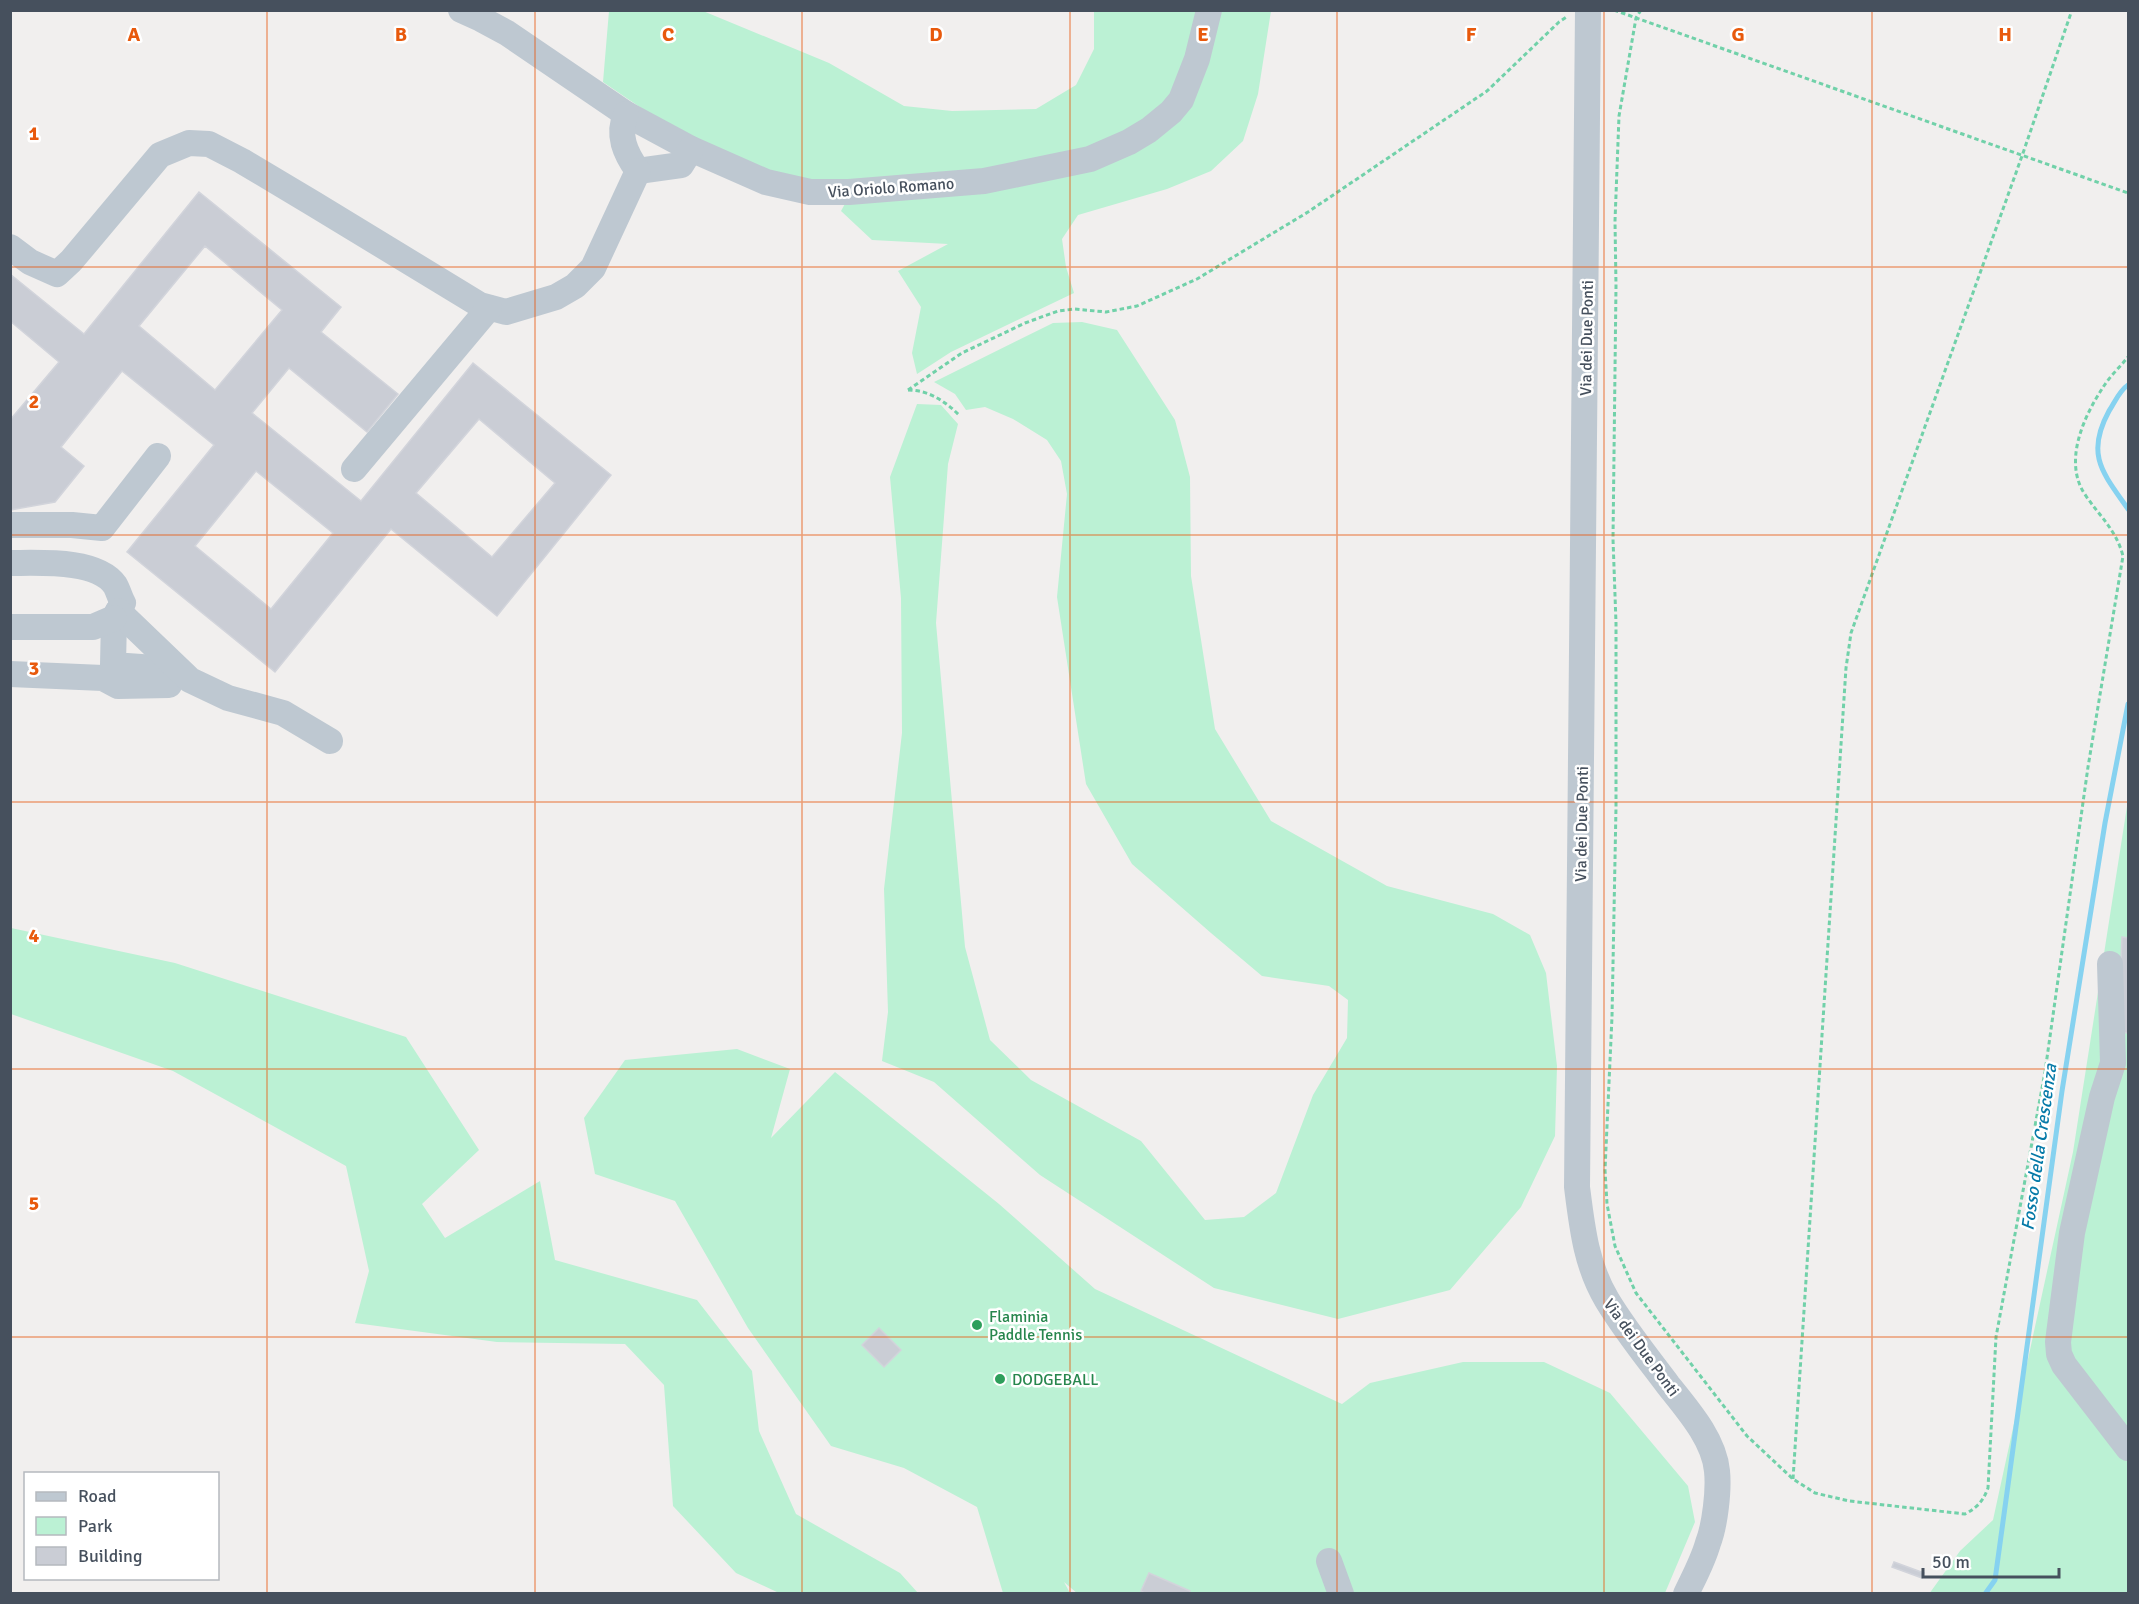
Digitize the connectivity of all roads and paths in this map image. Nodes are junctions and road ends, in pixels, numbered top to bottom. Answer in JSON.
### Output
{"nodes":[{"id":1,"x":460,"y":10,"type":"edge"},
{"id":2,"x":1209,"y":10,"type":"edge"},
{"id":3,"x":1614,"y":10,"type":"edge"},
{"id":4,"x":1641,"y":10,"type":"edge"},
{"id":5,"x":2072,"y":10,"type":"edge"},
{"id":6,"x":1589,"y":13,"type":"edge"},
{"id":7,"x":1636,"y":18,"type":"junction"},
{"id":8,"x":626,"y":114,"type":"junction"},
{"id":9,"x":692,"y":149,"type":"junction"},
{"id":10,"x":2022,"y":156,"type":"junction"},
{"id":11,"x":638,"y":171,"type":"junction"},
{"id":12,"x":2128,"y":193,"type":"edge"},
{"id":13,"x":10,"y":247,"type":"edge"},
{"id":14,"x":489,"y":308,"type":"junction"},
{"id":15,"x":2128,"y":357,"type":"edge"},
{"id":16,"x":959,"y":415,"type":"dead end"},
{"id":17,"x":158,"y":456,"type":"dead end"},
{"id":18,"x":354,"y":469,"type":"dead end"},
{"id":19,"x":10,"y":525,"type":"edge"},
{"id":20,"x":10,"y":563,"type":"edge"},
{"id":21,"x":116,"y":614,"type":"junction"},
{"id":22,"x":10,"y":627,"type":"edge"},
{"id":23,"x":10,"y":674,"type":"edge"},
{"id":24,"x":330,"y":741,"type":"dead end"},
{"id":25,"x":2110,"y":964,"type":"dead end"},
{"id":26,"x":2121,"y":1059,"type":"edge"},
{"id":27,"x":2128,"y":1448,"type":"edge"},
{"id":28,"x":1793,"y":1479,"type":"junction"},
{"id":29,"x":1329,"y":1561,"type":"dead end"},
{"id":30,"x":1341,"y":1593,"type":"edge"},
{"id":31,"x":1686,"y":1593,"type":"edge"}],
"edges":[{"from":1,"to":8,"type":"street","name":"Via Oriolo Romano"},
{"from":2,"to":9,"type":"street","name":"Via Oriolo Romano"},
{"from":3,"to":7,"type":"path"},
{"from":4,"to":7,"type":"path"},
{"from":5,"to":10,"type":"path"},
{"from":6,"to":16,"type":"path"},
{"from":6,"to":31,"type":"street","name":"Via dei Due Ponti"},
{"from":7,"to":10,"type":"path"},
{"from":7,"to":28,"type":"path"},
{"from":8,"to":9,"type":"street","name":"Via Oriolo Romano"},
{"from":8,"to":11,"type":"street"},
{"from":9,"to":11,"type":"street"},
{"from":10,"to":12,"type":"path"},
{"from":10,"to":28,"type":"path"},
{"from":11,"to":14,"type":"street"},
{"from":13,"to":14,"type":"street"},
{"from":14,"to":18,"type":"street"},
{"from":15,"to":28,"type":"path"},
{"from":17,"to":19,"type":"street"},
{"from":20,"to":21,"type":"street"},
{"from":21,"to":22,"type":"street"},
{"from":21,"to":23,"type":"street"},
{"from":21,"to":24,"type":"street"},
{"from":25,"to":26,"type":"street"},
{"from":26,"to":27,"type":"street"},
{"from":29,"to":30,"type":"street"}]}
